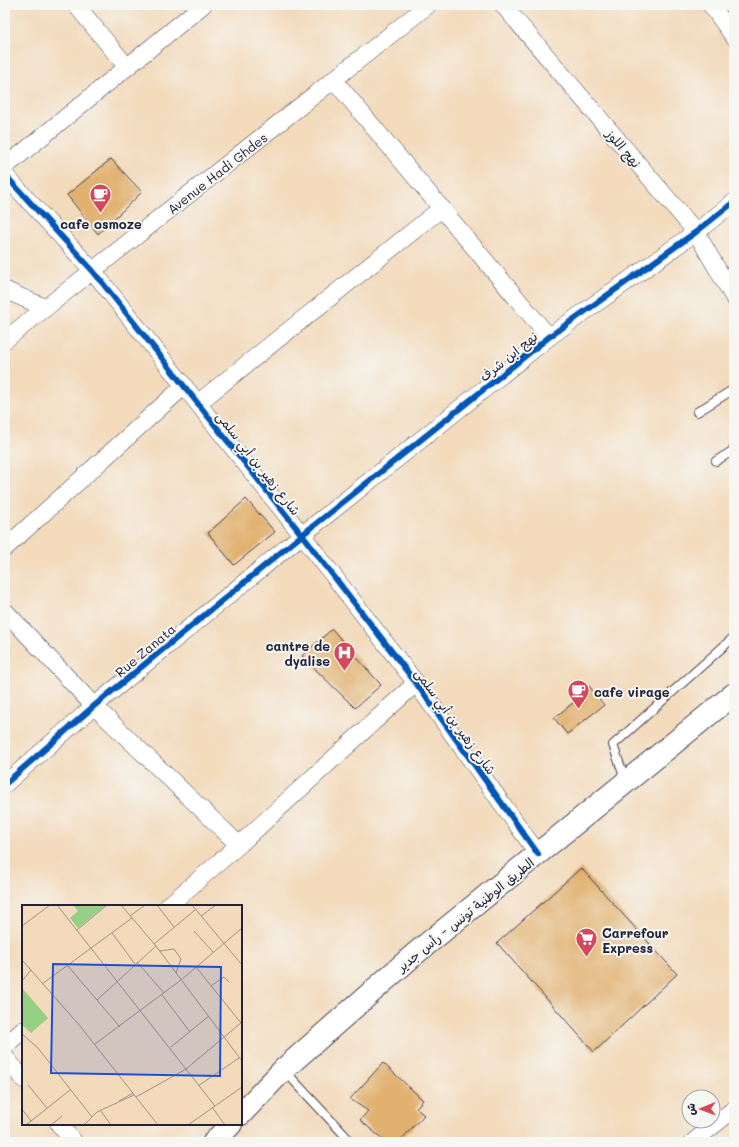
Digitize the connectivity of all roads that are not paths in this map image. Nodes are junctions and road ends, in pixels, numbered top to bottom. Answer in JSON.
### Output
{"nodes":[{"id":1,"x":76,"y":5,"type":"edge"},
{"id":2,"x":203,"y":5,"type":"edge"},
{"id":3,"x":428,"y":5,"type":"edge"},
{"id":4,"x":503,"y":5,"type":"edge"},
{"id":5,"x":711,"y":5,"type":"edge"},
{"id":6,"x":734,"y":37,"type":"edge"},
{"id":7,"x":127,"y":68,"type":"junction"},
{"id":8,"x":334,"y":80,"type":"junction"},
{"id":9,"x":5,"y":167,"type":"edge"},
{"id":10,"x":5,"y":175,"type":"edge"},
{"id":11,"x":734,"y":202,"type":"edge"},
{"id":12,"x":442,"y":208,"type":"junction"},
{"id":13,"x":696,"y":232,"type":"junction"},
{"id":14,"x":93,"y":271,"type":"junction"},
{"id":15,"x":5,"y":290,"type":"edge"},
{"id":16,"x":734,"y":298,"type":"edge"},
{"id":17,"x":46,"y":308,"type":"junction"},
{"id":18,"x":548,"y":337,"type":"junction"},
{"id":19,"x":5,"y":340,"type":"edge"},
{"id":20,"x":184,"y":386,"type":"junction"},
{"id":21,"x":734,"y":389,"type":"edge"},
{"id":22,"x":198,"y":403,"type":"junction"},
{"id":23,"x":697,"y":412,"type":"dead end"},
{"id":24,"x":734,"y":450,"type":"edge"},
{"id":25,"x":716,"y":462,"type":"dead end"},
{"id":26,"x":302,"y":535,"type":"junction"},
{"id":27,"x":5,"y":548,"type":"edge"},
{"id":28,"x":5,"y":611,"type":"edge"},
{"id":29,"x":734,"y":637,"type":"edge"},
{"id":30,"x":416,"y":683,"type":"junction"},
{"id":31,"x":734,"y":694,"type":"edge"},
{"id":32,"x":94,"y":706,"type":"junction"},
{"id":33,"x":626,"y":782,"type":"junction"},
{"id":34,"x":5,"y":784,"type":"edge"},
{"id":35,"x":239,"y":845,"type":"junction"},
{"id":36,"x":538,"y":854,"type":"junction"},
{"id":37,"x":169,"y":905,"type":"edge"},
{"id":38,"x":22,"y":1031,"type":"edge"},
{"id":39,"x":5,"y":1046,"type":"edge"},
{"id":40,"x":5,"y":1057,"type":"edge"},
{"id":41,"x":284,"y":1069,"type":"junction"},
{"id":42,"x":22,"y":1078,"type":"edge"},
{"id":43,"x":734,"y":1109,"type":"edge"},
{"id":44,"x":242,"y":1113,"type":"edge"},
{"id":45,"x":60,"y":1125,"type":"edge"},
{"id":46,"x":230,"y":1125,"type":"edge"},
{"id":47,"x":74,"y":1142,"type":"edge"},
{"id":48,"x":214,"y":1142,"type":"edge"},
{"id":49,"x":351,"y":1142,"type":"edge"},
{"id":50,"x":693,"y":1142,"type":"edge"}],
"edges":[{"from":1,"to":7,"type":"street"},
{"from":2,"to":7,"type":"street"},
{"from":3,"to":8,"type":"street","name":"Avenue Hadi Ghdes"},
{"from":4,"to":13,"type":"street","name":"نهج اللوز"},
{"from":5,"to":6,"type":"street"},
{"from":7,"to":9,"type":"street"},
{"from":8,"to":12,"type":"street"},
{"from":8,"to":14,"type":"street","name":"Avenue Hadi Ghdes"},
{"from":10,"to":14,"type":"street","name":"شارع زهير بن أبي سلمى"},
{"from":11,"to":13,"type":"street","name":"نهج ابن شرف"},
{"from":12,"to":18,"type":"street"},
{"from":12,"to":22,"type":"street"},
{"from":13,"to":16,"type":"street","name":"نهج اللوز"},
{"from":13,"to":18,"type":"street","name":"نهج ابن شرف"},
{"from":14,"to":17,"type":"street","name":"Avenue Hadi Ghdes"},
{"from":14,"to":20,"type":"street","name":"شارع زهير بن أبي سلمى"},
{"from":15,"to":17,"type":"street"},
{"from":17,"to":19,"type":"street","name":"Avenue Hadi Ghdes"},
{"from":18,"to":26,"type":"street","name":"نهج ابن شرف"},
{"from":20,"to":22,"type":"street","name":"شارع زهير بن أبي سلمى"},
{"from":20,"to":27,"type":"street"},
{"from":21,"to":23,"type":"lane"},
{"from":22,"to":26,"type":"street","name":"شارع زهير بن أبي سلمى"},
{"from":24,"to":25,"type":"lane"},
{"from":26,"to":30,"type":"street","name":"شارع زهير بن أبي سلمى"},
{"from":26,"to":32,"type":"street","name":"Rue Zanata"},
{"from":28,"to":32,"type":"street"},
{"from":29,"to":33,"type":"lane"},
{"from":30,"to":35,"type":"street"},
{"from":30,"to":36,"type":"street","name":"شارع زهير بن أبي سلمى"},
{"from":31,"to":33,"type":"main road","name":"الطريق الوطنية تونس - رأس جدير"},
{"from":32,"to":34,"type":"street","name":"Rue Zanata"},
{"from":32,"to":35,"type":"street"},
{"from":33,"to":36,"type":"main road","name":"الطريق الوطنية تونس - رأس جدير"},
{"from":35,"to":37,"type":"street"},
{"from":36,"to":41,"type":"main road","name":"الطريق الوطنية تونس - رأس جدير"},
{"from":38,"to":39,"type":"street"},
{"from":40,"to":42,"type":"street"},
{"from":41,"to":44,"type":"main road","name":"الطريق الوطنية تونس - رأس جدير"},
{"from":41,"to":49,"type":"lane"},
{"from":43,"to":50,"type":"street"},
{"from":45,"to":47,"type":"street"},
{"from":46,"to":48,"type":"main road"}]}
